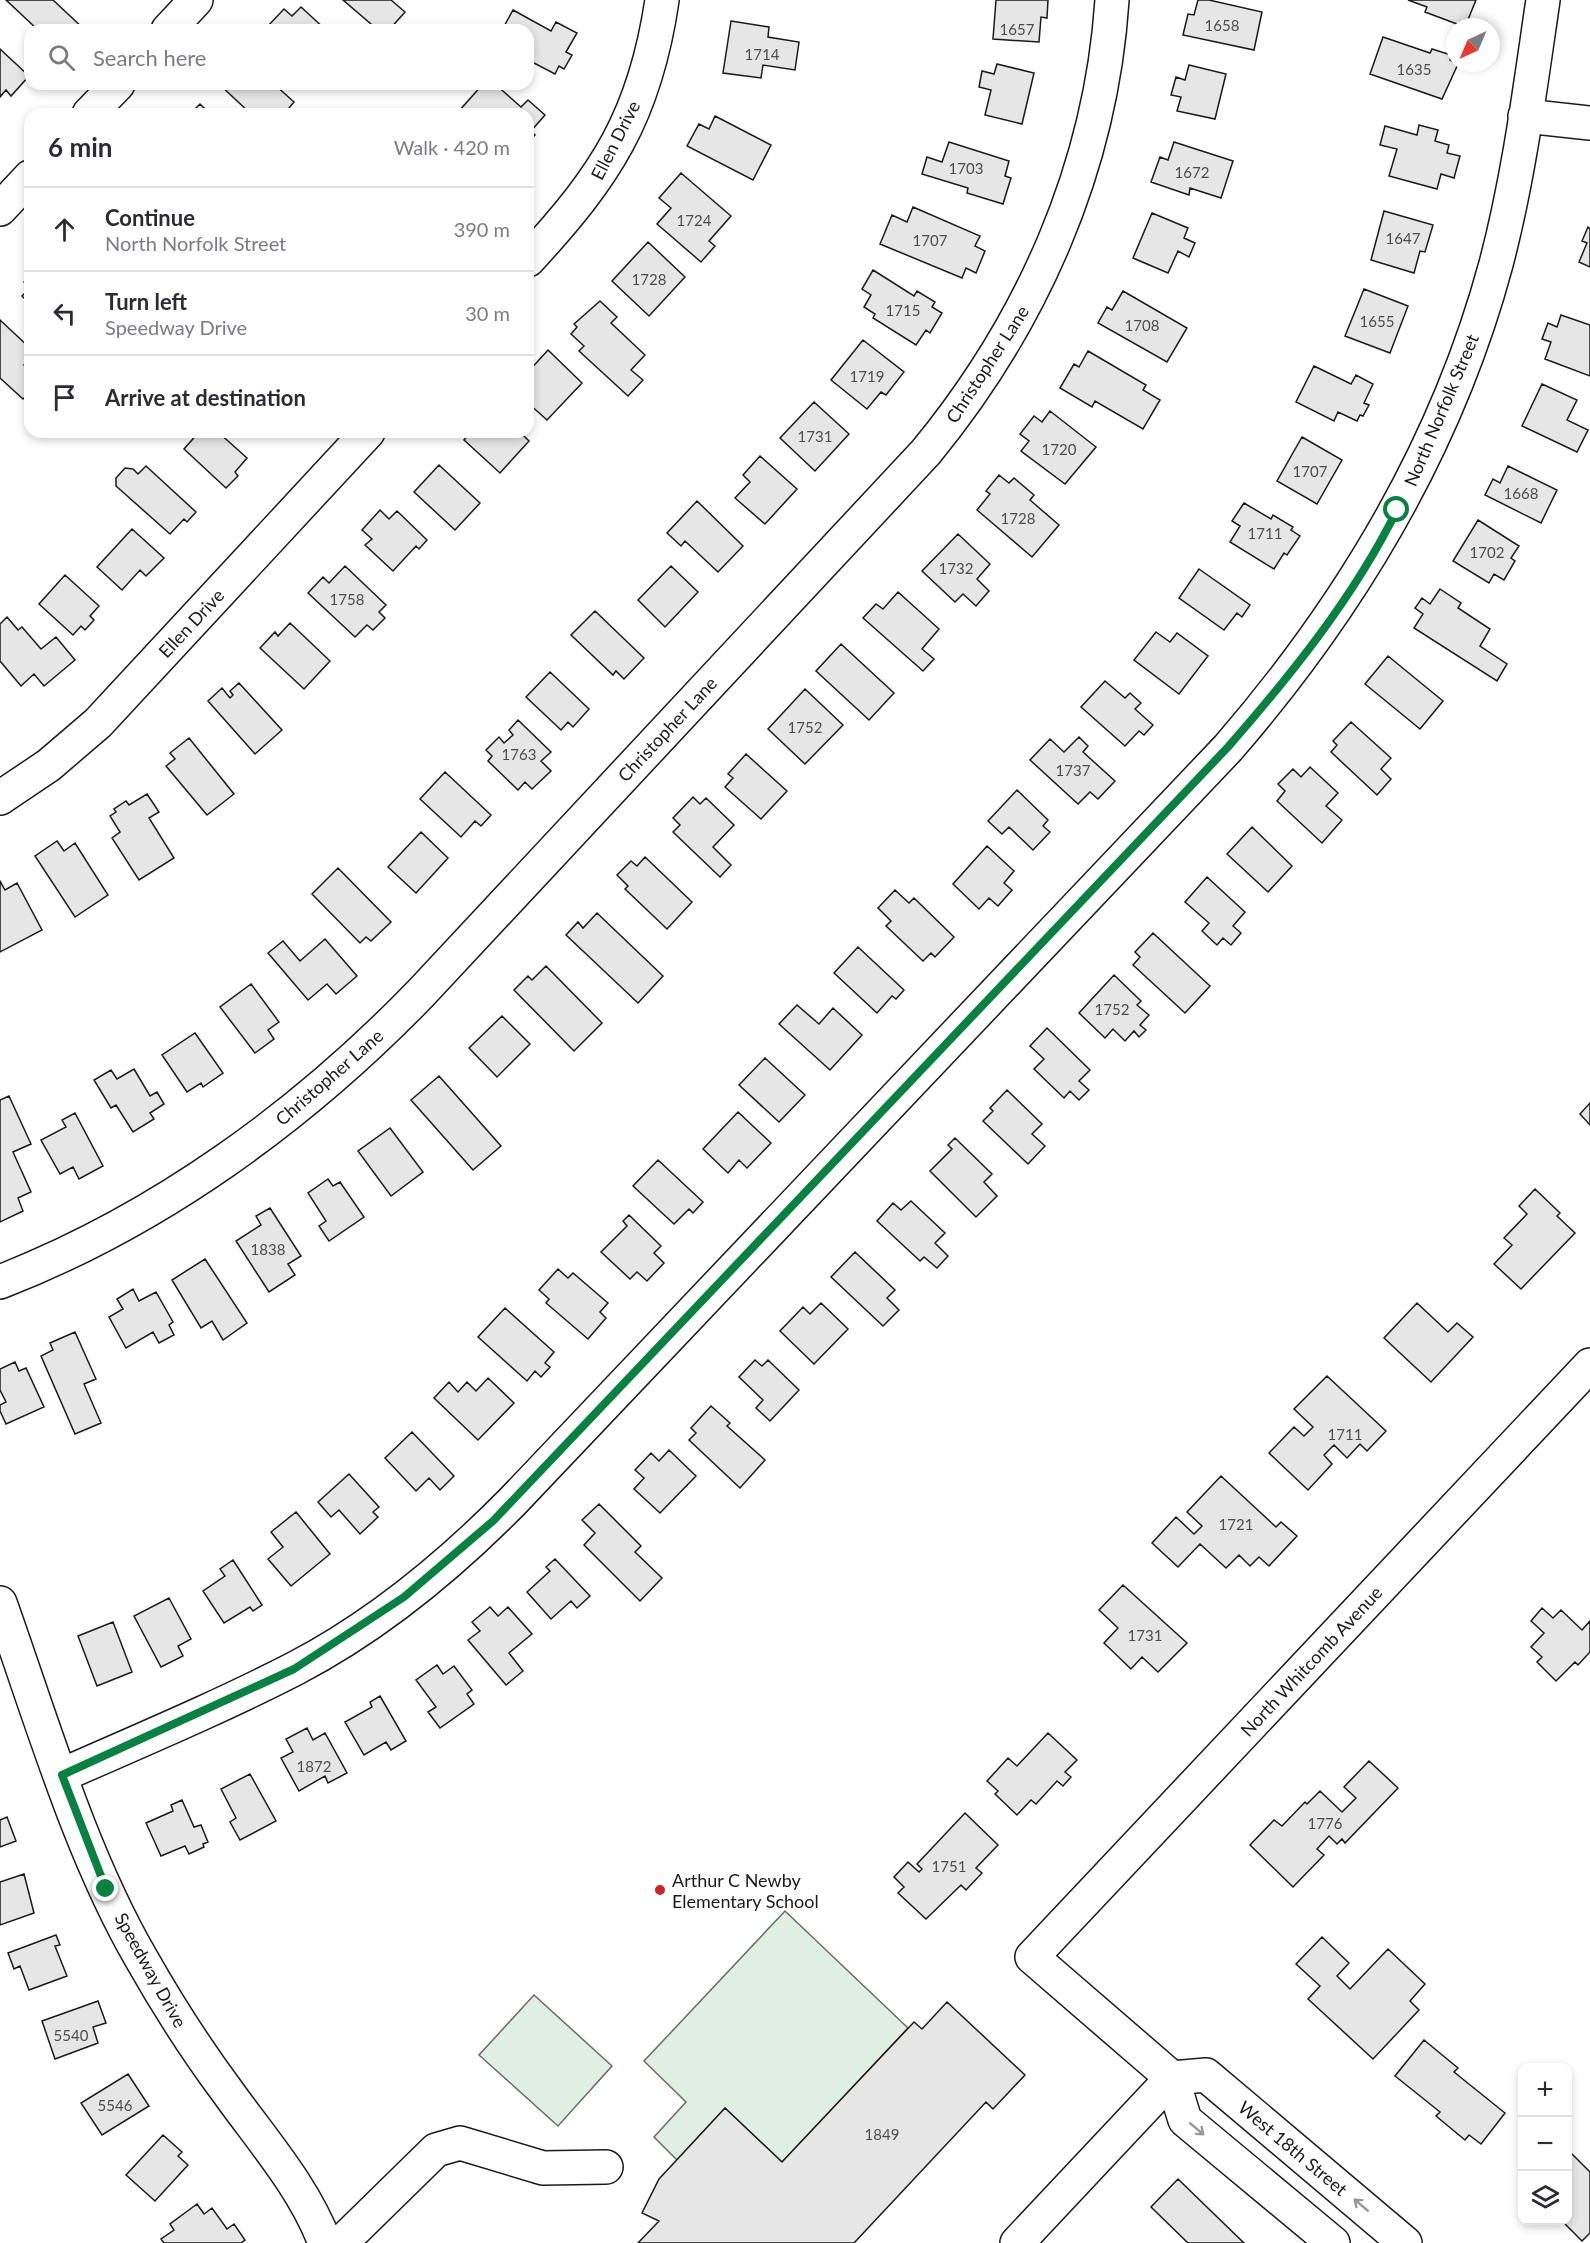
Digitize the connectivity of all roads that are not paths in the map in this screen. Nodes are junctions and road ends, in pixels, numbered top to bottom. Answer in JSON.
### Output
{"nodes":[{"id":1,"x":196,"y":0,"type":"edge"},
{"id":2,"x":662,"y":0,"type":"edge"},
{"id":3,"x":1112,"y":0,"type":"edge"},
{"id":4,"x":1543,"y":0,"type":"edge"},
{"id":5,"x":174,"y":24,"type":"edge"},
{"id":6,"x":112,"y":90,"type":"edge"},
{"id":7,"x":96,"y":108,"type":"edge"},
{"id":8,"x":1525,"y":116,"type":"junction"},
{"id":9,"x":1590,"y":123,"type":"edge"},
{"id":10,"x":24,"y":184,"type":"edge"},
{"id":11,"x":0,"y":210,"type":"edge"},
{"id":12,"x":534,"y":253,"type":"edge"},
{"id":13,"x":362,"y":438,"type":"edge"},
{"id":14,"x":0,"y":798,"type":"edge"},
{"id":15,"x":0,"y":1282,"type":"edge"},
{"id":16,"x":1590,"y":1365,"type":"edge"},
{"id":17,"x":0,"y":1604,"type":"edge"},
{"id":18,"x":62,"y":1775,"type":"junction"},
{"id":19,"x":1172,"y":2078,"type":"junction"},
{"id":20,"x":606,"y":2167,"type":"dead end"},
{"id":21,"x":325,"y":2243,"type":"edge"},
{"id":22,"x":341,"y":2243,"type":"edge"},
{"id":23,"x":1017,"y":2243,"type":"edge"},
{"id":24,"x":1333,"y":2243,"type":"edge"},
{"id":25,"x":1405,"y":2243,"type":"edge"}],
"edges":[{"from":1,"to":5,"type":"street"},
{"from":2,"to":12,"type":"street","name":"Ellen Drive"},
{"from":3,"to":15,"type":"street","name":"Christopher Lane"},
{"from":4,"to":8,"type":"street","name":"North Norfolk Street"},
{"from":6,"to":7,"type":"street"},
{"from":8,"to":9,"type":"street"},
{"from":8,"to":18,"type":"street","name":"North Norfolk Street"},
{"from":10,"to":11,"type":"street"},
{"from":13,"to":14,"type":"street","name":"Ellen Drive"},
{"from":16,"to":19,"type":"street","name":"North Whitcomb Avenue"},
{"from":17,"to":18,"type":"street","name":"Speedway Drive"},
{"from":18,"to":21,"type":"street","name":"Speedway Drive"},
{"from":19,"to":23,"type":"street"},
{"from":19,"to":24,"type":"street","one_way":true},
{"from":25,"to":19,"type":"street","name":"West 18th Street","one_way":true},
{"from":20,"to":22,"type":"street"}]}
